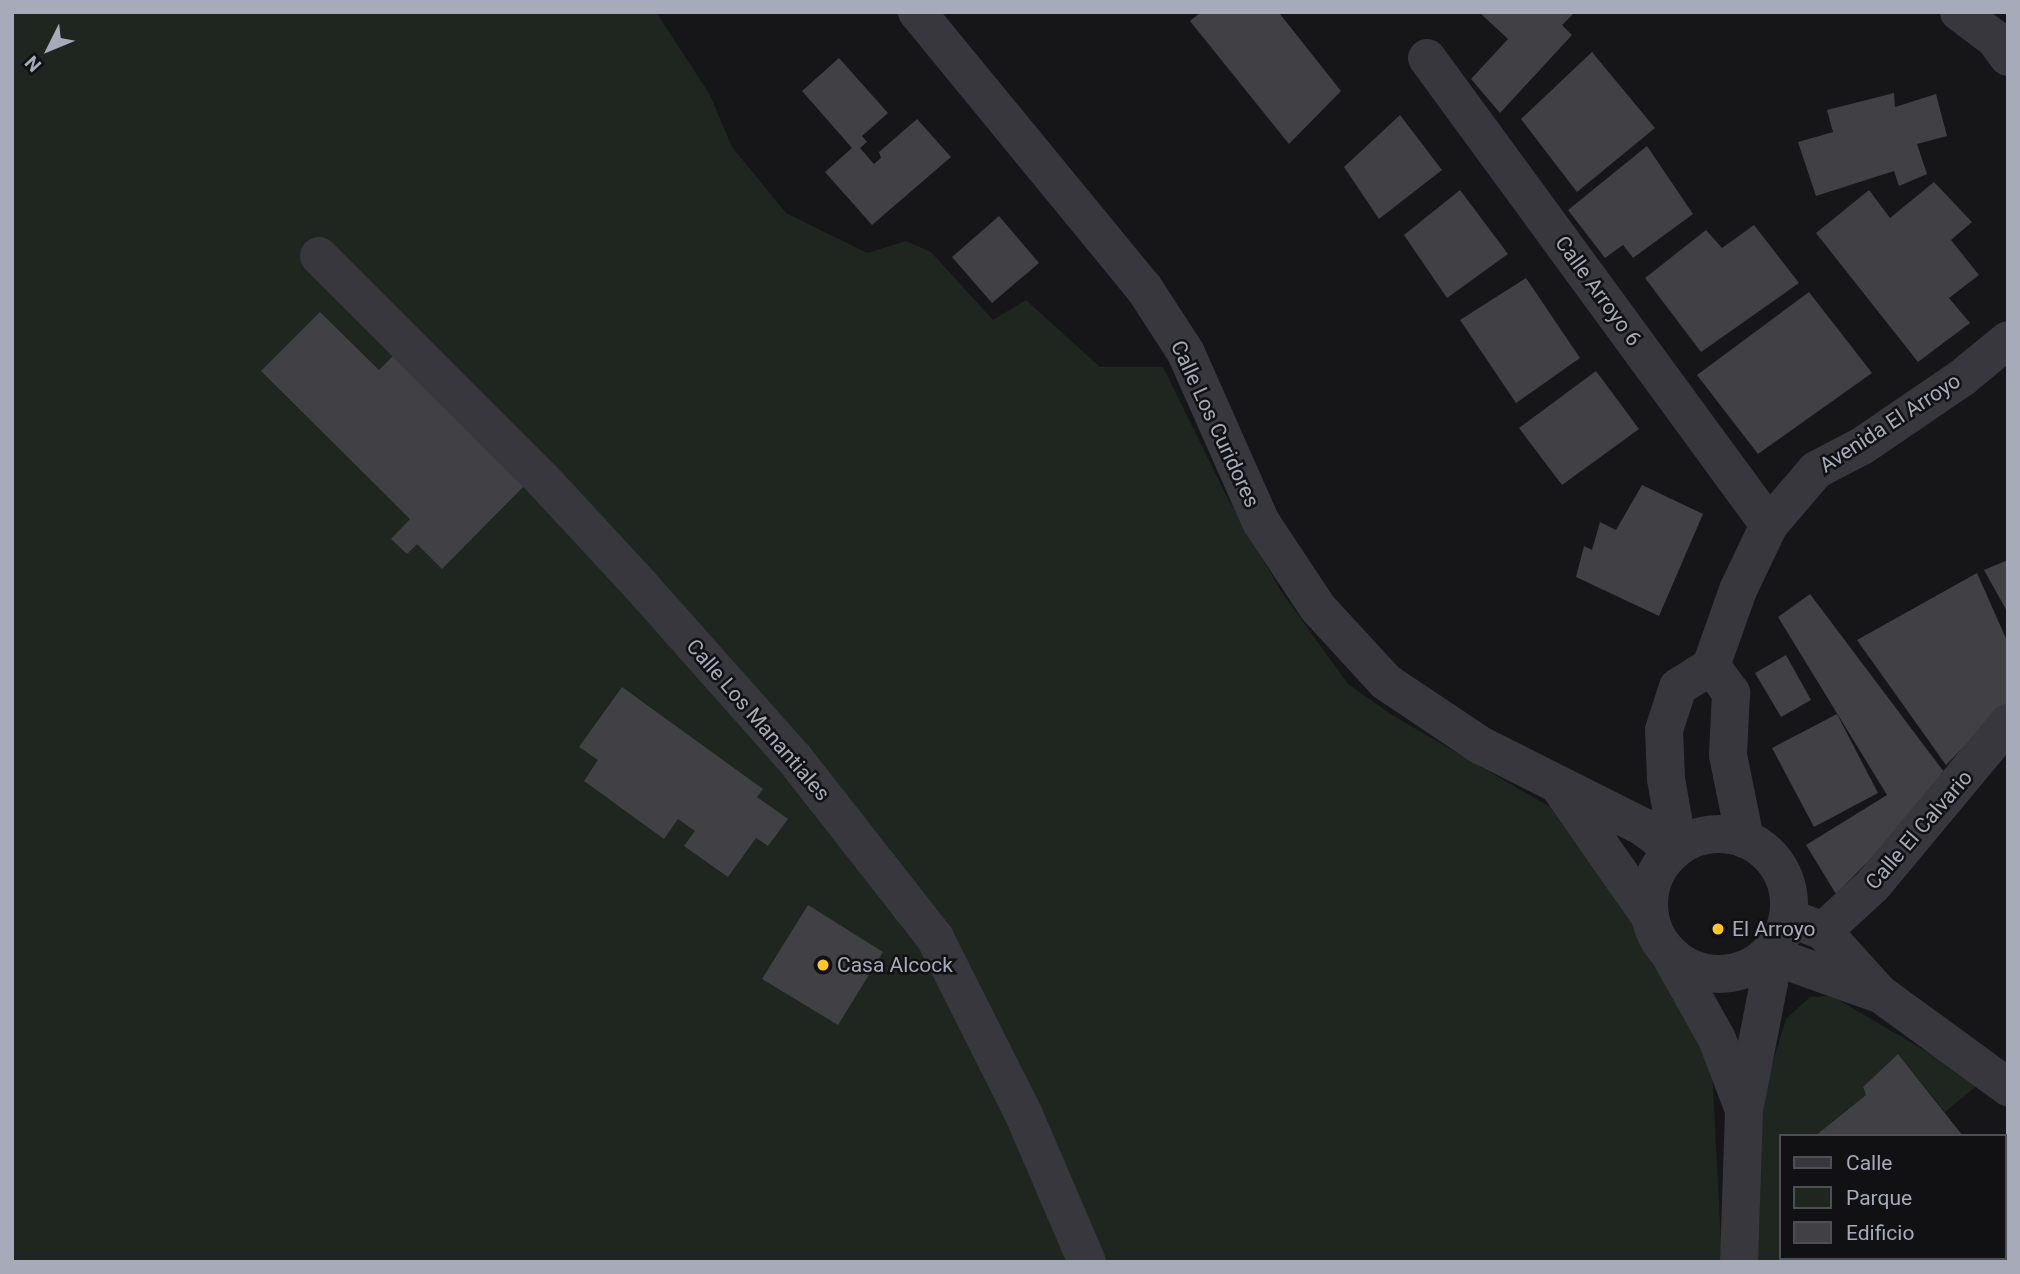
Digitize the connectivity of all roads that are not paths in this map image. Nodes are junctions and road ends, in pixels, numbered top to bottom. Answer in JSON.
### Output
{"nodes":[{"id":1,"x":917,"y":12,"type":"edge"},
{"id":2,"x":1959,"y":12,"type":"edge"},
{"id":3,"x":2008,"y":57,"type":"edge"},
{"id":4,"x":1427,"y":58,"type":"dead end"},
{"id":5,"x":319,"y":256,"type":"dead end"},
{"id":6,"x":2008,"y":340,"type":"edge"},
{"id":7,"x":1769,"y":525,"type":"junction"},
{"id":8,"x":1711,"y":666,"type":"junction"},
{"id":9,"x":2008,"y":723,"type":"edge"},
{"id":10,"x":1558,"y":785,"type":"junction"},
{"id":11,"x":1745,"y":839,"type":"junction"},
{"id":12,"x":1675,"y":848,"type":"junction"},
{"id":13,"x":1649,"y":915,"type":"junction"},
{"id":14,"x":1806,"y":925,"type":"junction"},
{"id":15,"x":1670,"y":955,"type":"junction"},
{"id":16,"x":1768,"y":957,"type":"junction"},
{"id":17,"x":1879,"y":993,"type":"junction"},
{"id":18,"x":2008,"y":1087,"type":"edge"},
{"id":19,"x":1744,"y":1110,"type":"junction"},
{"id":20,"x":1087,"y":1262,"type":"edge"},
{"id":21,"x":1739,"y":1262,"type":"edge"}],
"edges":[{"from":1,"to":10,"type":"street","name":"Calle Los Curidores"},
{"from":2,"to":3,"type":"street"},
{"from":4,"to":7,"type":"street","name":"Calle Arroyo 6"},
{"from":5,"to":20,"type":"street","name":"Calle Los Manantiales"},
{"from":6,"to":7,"type":"street","name":"Avenida El Arroyo"},
{"from":7,"to":8,"type":"street","name":"Avenida El Arroyo"},
{"from":8,"to":11,"type":"street"},
{"from":8,"to":12,"type":"street"},
{"from":9,"to":14,"type":"street","name":"Calle El Calvario"},
{"from":10,"to":12,"type":"street","name":"Calle Los Curidores"},
{"from":10,"to":13,"type":"street"},
{"from":11,"to":12,"type":"street"},
{"from":11,"to":14,"type":"street"},
{"from":12,"to":13,"type":"street"},
{"from":13,"to":15,"type":"street"},
{"from":14,"to":16,"type":"street"},
{"from":14,"to":17,"type":"street"},
{"from":15,"to":16,"type":"street"},
{"from":15,"to":19,"type":"street"},
{"from":16,"to":17,"type":"street"},
{"from":16,"to":19,"type":"street"},
{"from":17,"to":18,"type":"street"},
{"from":19,"to":21,"type":"street"}]}
